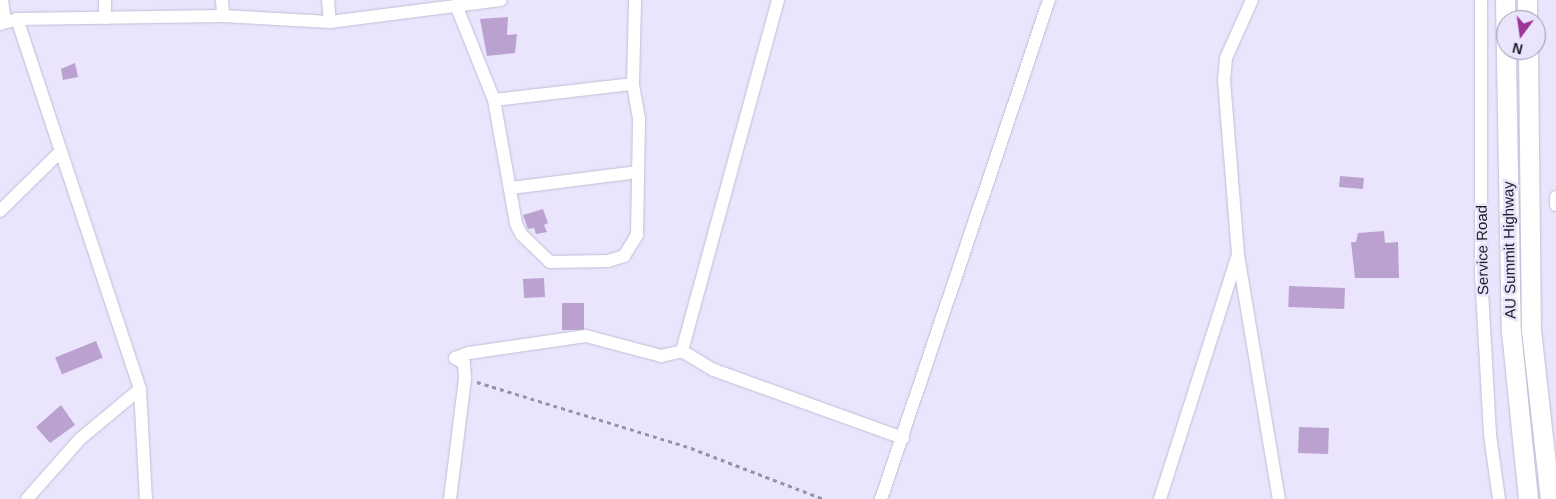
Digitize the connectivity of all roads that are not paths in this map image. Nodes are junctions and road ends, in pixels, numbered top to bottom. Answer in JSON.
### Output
{"nodes":[{"id":1,"x":2,"y":0,"type":"edge"},
{"id":2,"x":105,"y":0,"type":"edge"},
{"id":3,"x":222,"y":0,"type":"edge"},
{"id":4,"x":328,"y":0,"type":"edge"},
{"id":5,"x":394,"y":0,"type":"edge"},
{"id":6,"x":502,"y":0,"type":"edge"},
{"id":7,"x":635,"y":0,"type":"edge"},
{"id":8,"x":778,"y":0,"type":"edge"},
{"id":9,"x":1049,"y":0,"type":"edge"},
{"id":10,"x":1252,"y":0,"type":"edge"},
{"id":11,"x":1481,"y":0,"type":"edge"},
{"id":12,"x":1505,"y":0,"type":"edge"},
{"id":13,"x":456,"y":5,"type":"junction"},
{"id":14,"x":394,"y":13,"type":"junction"},
{"id":15,"x":223,"y":16,"type":"junction"},
{"id":16,"x":105,"y":18,"type":"junction"},
{"id":17,"x":7,"y":22,"type":"edge"},
{"id":18,"x":330,"y":22,"type":"junction"},
{"id":19,"x":1528,"y":60,"type":"edge"},
{"id":20,"x":633,"y":84,"type":"junction"},
{"id":21,"x":494,"y":100,"type":"junction"},
{"id":22,"x":59,"y":153,"type":"junction"},
{"id":23,"x":638,"y":172,"type":"junction"},
{"id":24,"x":511,"y":188,"type":"junction"},
{"id":25,"x":1556,"y":196,"type":"edge"},
{"id":26,"x":1556,"y":200,"type":"edge"},
{"id":27,"x":1556,"y":205,"type":"edge"},
{"id":28,"x":0,"y":211,"type":"edge"},
{"id":29,"x":1238,"y":255,"type":"junction"},
{"id":30,"x":682,"y":351,"type":"junction"},
{"id":31,"x":140,"y":389,"type":"junction"},
{"id":32,"x":904,"y":438,"type":"junction"},
{"id":33,"x":28,"y":499,"type":"edge"},
{"id":34,"x":146,"y":499,"type":"edge"},
{"id":35,"x":450,"y":499,"type":"edge"},
{"id":36,"x":881,"y":499,"type":"edge"},
{"id":37,"x":1160,"y":499,"type":"edge"},
{"id":38,"x":1279,"y":499,"type":"edge"},
{"id":39,"x":1500,"y":499,"type":"edge"},
{"id":40,"x":1528,"y":499,"type":"edge"},
{"id":41,"x":1550,"y":499,"type":"edge"}],
"edges":[{"from":1,"to":17,"type":"street"},
{"from":2,"to":16,"type":"street"},
{"from":3,"to":15,"type":"street"},
{"from":4,"to":18,"type":"street"},
{"from":5,"to":14,"type":"street"},
{"from":6,"to":13,"type":"street"},
{"from":7,"to":20,"type":"street"},
{"from":8,"to":30,"type":"street"},
{"from":9,"to":32,"type":"street"},
{"from":10,"to":29,"type":"street"},
{"from":11,"to":39,"type":"street","name":"Service Road"},
{"from":12,"to":40,"type":"main road","name":"AU Summit Highway"},
{"from":13,"to":14,"type":"street"},
{"from":13,"to":21,"type":"street"},
{"from":14,"to":18,"type":"street"},
{"from":15,"to":16,"type":"street"},
{"from":15,"to":18,"type":"street"},
{"from":16,"to":17,"type":"street"},
{"from":17,"to":22,"type":"street"},
{"from":19,"to":41,"type":"main road","name":"AU Summit Highway"},
{"from":20,"to":21,"type":"street"},
{"from":20,"to":23,"type":"street"},
{"from":21,"to":24,"type":"street"},
{"from":22,"to":28,"type":"street"},
{"from":22,"to":31,"type":"street"},
{"from":23,"to":24,"type":"street"},
{"from":23,"to":24,"type":"street"},
{"from":25,"to":26,"type":"street"},
{"from":26,"to":27,"type":"street"},
{"from":29,"to":37,"type":"street"},
{"from":29,"to":38,"type":"street"},
{"from":30,"to":32,"type":"street"},
{"from":30,"to":35,"type":"street"},
{"from":31,"to":33,"type":"street"},
{"from":31,"to":34,"type":"street"},
{"from":32,"to":36,"type":"street"}]}
